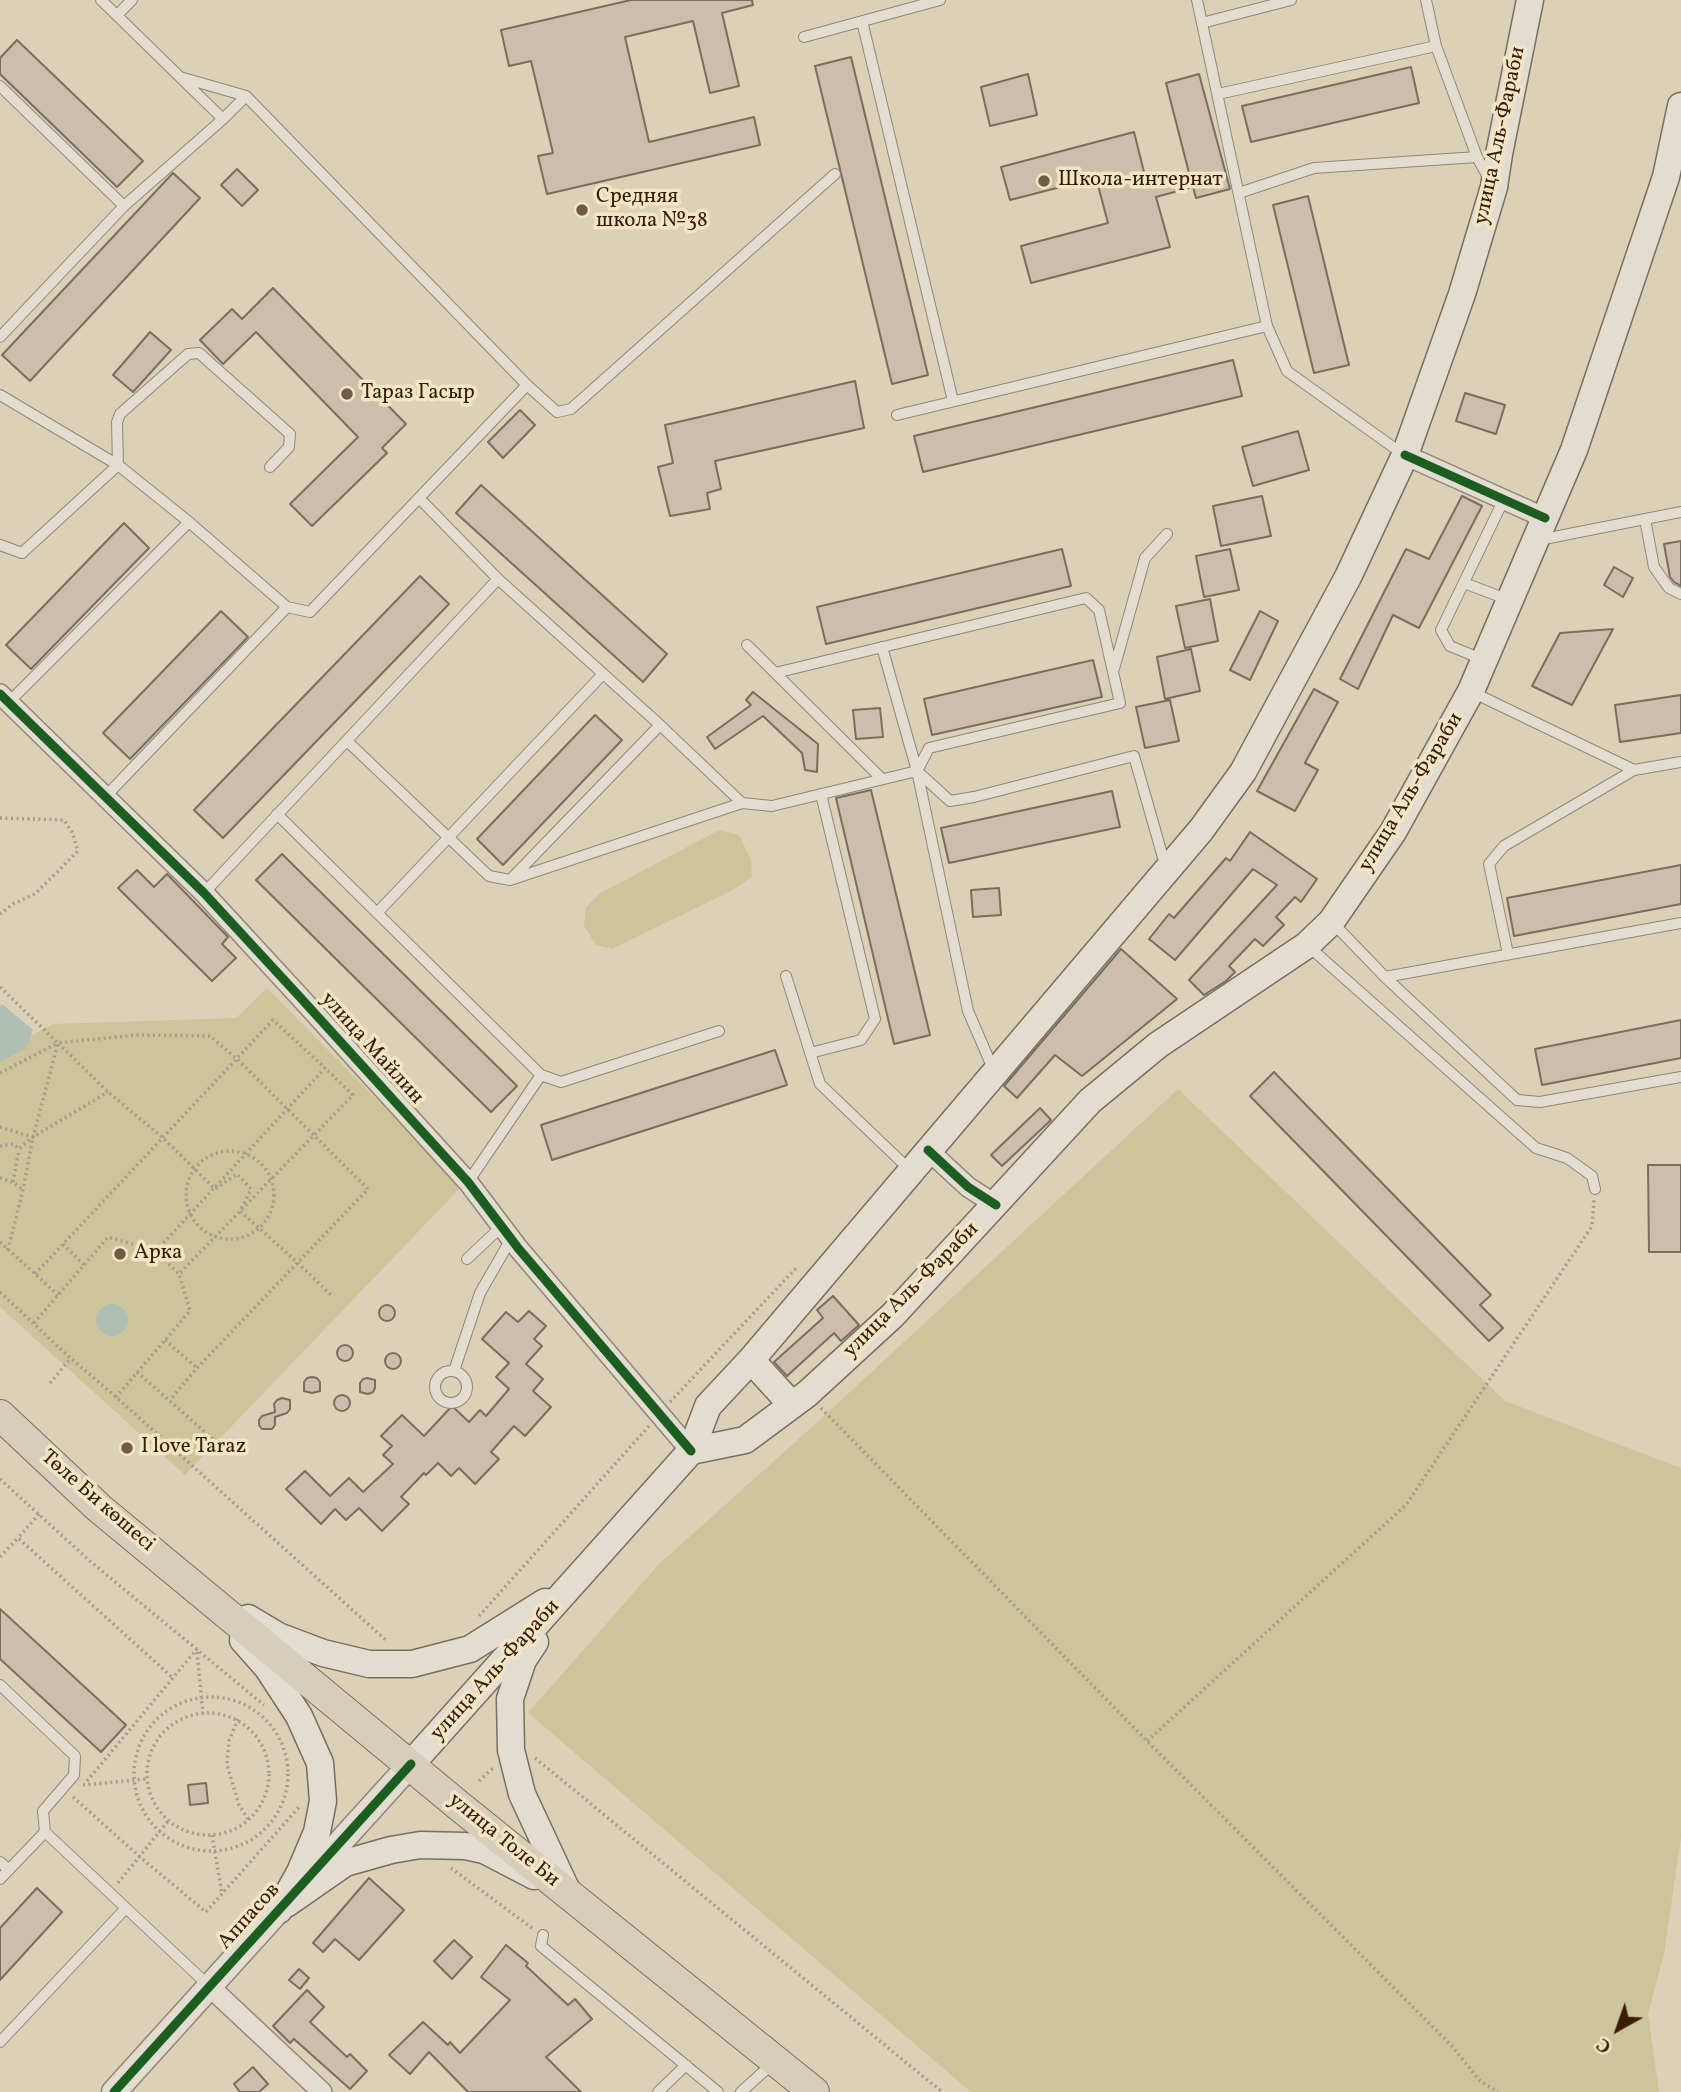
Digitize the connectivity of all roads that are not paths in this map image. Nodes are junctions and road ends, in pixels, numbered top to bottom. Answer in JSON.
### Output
{"nodes":[{"id":1,"x":101,"y":0,"type":"edge"},
{"id":2,"x":132,"y":0,"type":"edge"},
{"id":3,"x":940,"y":0,"type":"edge"},
{"id":4,"x":1197,"y":0,"type":"edge"},
{"id":5,"x":1291,"y":0,"type":"edge"},
{"id":6,"x":1426,"y":0,"type":"edge"},
{"id":7,"x":1530,"y":0,"type":"edge"},
{"id":8,"x":117,"y":15,"type":"junction"},
{"id":9,"x":862,"y":21,"type":"junction"},
{"id":10,"x":1202,"y":23,"type":"junction"},
{"id":11,"x":804,"y":37,"type":"dead end"},
{"id":12,"x":1436,"y":46,"type":"junction"},
{"id":13,"x":180,"y":77,"type":"junction"},
{"id":14,"x":0,"y":86,"type":"edge"},
{"id":15,"x":1217,"y":94,"type":"junction"},
{"id":16,"x":246,"y":96,"type":"junction"},
{"id":17,"x":1681,"y":106,"type":"edge"},
{"id":18,"x":223,"y":119,"type":"junction"},
{"id":19,"x":1478,"y":158,"type":"junction"},
{"id":20,"x":835,"y":174,"type":"dead end"},
{"id":21,"x":1494,"y":187,"type":"junction"},
{"id":22,"x":1239,"y":193,"type":"junction"},
{"id":23,"x":124,"y":206,"type":"junction"},
{"id":24,"x":1267,"y":326,"type":"junction"},
{"id":25,"x":0,"y":337,"type":"edge"},
{"id":26,"x":527,"y":385,"type":"junction"},
{"id":27,"x":0,"y":395,"type":"edge"},
{"id":28,"x":953,"y":401,"type":"junction"},
{"id":29,"x":897,"y":415,"type":"dead end"},
{"id":30,"x":1405,"y":455,"type":"junction"},
{"id":31,"x":118,"y":465,"type":"junction"},
{"id":32,"x":270,"y":467,"type":"dead end"},
{"id":33,"x":419,"y":498,"type":"junction"},
{"id":34,"x":1504,"y":499,"type":"junction"},
{"id":35,"x":1681,"y":512,"type":"edge"},
{"id":36,"x":1645,"y":519,"type":"junction"},
{"id":37,"x":190,"y":522,"type":"junction"},
{"id":38,"x":1540,"y":529,"type":"junction"},
{"id":39,"x":1167,"y":534,"type":"dead end"},
{"id":40,"x":0,"y":545,"type":"edge"},
{"id":41,"x":498,"y":579,"type":"junction"},
{"id":42,"x":1464,"y":583,"type":"junction"},
{"id":43,"x":1681,"y":594,"type":"edge"},
{"id":44,"x":1510,"y":601,"type":"junction"},
{"id":45,"x":287,"y":607,"type":"junction"},
{"id":46,"x":747,"y":645,"type":"dead end"},
{"id":47,"x":882,"y":647,"type":"junction"},
{"id":48,"x":1484,"y":660,"type":"junction"},
{"id":49,"x":775,"y":673,"type":"junction"},
{"id":50,"x":1113,"y":673,"type":"junction"},
{"id":51,"x":603,"y":674,"type":"junction"},
{"id":52,"x":1471,"y":691,"type":"junction"},
{"id":53,"x":5,"y":698,"type":"edge"},
{"id":54,"x":660,"y":725,"type":"junction"},
{"id":55,"x":347,"y":741,"type":"junction"},
{"id":56,"x":1681,"y":762,"type":"edge"},
{"id":57,"x":1634,"y":770,"type":"junction"},
{"id":58,"x":918,"y":771,"type":"junction"},
{"id":59,"x":882,"y":779,"type":"junction"},
{"id":60,"x":821,"y":794,"type":"junction"},
{"id":61,"x":105,"y":797,"type":"junction"},
{"id":62,"x":742,"y":803,"type":"junction"},
{"id":63,"x":277,"y":814,"type":"junction"},
{"id":64,"x":447,"y":837,"type":"junction"},
{"id":65,"x":1166,"y":869,"type":"junction"},
{"id":66,"x":510,"y":880,"type":"junction"},
{"id":67,"x":204,"y":893,"type":"junction"},
{"id":68,"x":377,"y":913,"type":"junction"},
{"id":69,"x":1331,"y":922,"type":"junction"},
{"id":70,"x":1681,"y":923,"type":"edge"},
{"id":71,"x":1307,"y":945,"type":"junction"},
{"id":72,"x":1508,"y":954,"type":"junction"},
{"id":73,"x":786,"y":976,"type":"dead end"},
{"id":74,"x":1385,"y":977,"type":"junction"},
{"id":75,"x":719,"y":1031,"type":"dead end"},
{"id":76,"x":810,"y":1053,"type":"junction"},
{"id":77,"x":994,"y":1072,"type":"junction"},
{"id":78,"x":541,"y":1075,"type":"junction"},
{"id":79,"x":1681,"y":1077,"type":"edge"},
{"id":80,"x":928,"y":1150,"type":"junction"},
{"id":81,"x":911,"y":1170,"type":"junction"},
{"id":82,"x":468,"y":1182,"type":"junction"},
{"id":83,"x":1595,"y":1189,"type":"road end"},
{"id":84,"x":996,"y":1205,"type":"junction"},
{"id":85,"x":506,"y":1233,"type":"junction"},
{"id":86,"x":467,"y":1259,"type":"dead end"},
{"id":87,"x":751,"y":1360,"type":"junction"},
{"id":88,"x":454,"y":1371,"type":"dead end"},
{"id":89,"x":800,"y":1399,"type":"junction"},
{"id":90,"x":0,"y":1415,"type":"edge"},
{"id":91,"x":691,"y":1451,"type":"junction"},
{"id":92,"x":573,"y":1585,"type":"junction"},
{"id":93,"x":196,"y":1587,"type":"junction"},
{"id":94,"x":0,"y":1685,"type":"edge"},
{"id":95,"x":411,"y":1764,"type":"junction"},
{"id":96,"x":46,"y":1832,"type":"junction"},
{"id":97,"x":0,"y":1862,"type":"edge"},
{"id":98,"x":9,"y":1870,"type":"junction"},
{"id":99,"x":0,"y":1879,"type":"edge"},
{"id":100,"x":569,"y":1895,"type":"junction"},
{"id":101,"x":126,"y":1908,"type":"junction"},
{"id":102,"x":279,"y":1910,"type":"junction"},
{"id":103,"x":543,"y":1935,"type":"dead end"},
{"id":104,"x":210,"y":1987,"type":"junction"},
{"id":105,"x":0,"y":2042,"type":"edge"},
{"id":106,"x":775,"y":2062,"type":"junction"},
{"id":107,"x":686,"y":2065,"type":"junction"},
{"id":108,"x":114,"y":2092,"type":"edge"},
{"id":109,"x":322,"y":2092,"type":"edge"},
{"id":110,"x":658,"y":2092,"type":"edge"},
{"id":111,"x":718,"y":2092,"type":"edge"},
{"id":112,"x":741,"y":2092,"type":"edge"},
{"id":113,"x":814,"y":2092,"type":"edge"}],
"edges":[{"from":1,"to":8,"type":"lane"},
{"from":2,"to":8,"type":"lane"},
{"from":3,"to":9,"type":"lane"},
{"from":4,"to":10,"type":"lane"},
{"from":5,"to":10,"type":"lane"},
{"from":6,"to":12,"type":"lane"},
{"from":7,"to":21,"type":"main road","name":"улица Аль-Фараби"},
{"from":8,"to":13,"type":"lane"},
{"from":9,"to":11,"type":"lane"},
{"from":9,"to":28,"type":"lane"},
{"from":10,"to":15,"type":"lane"},
{"from":12,"to":15,"type":"lane"},
{"from":12,"to":19,"type":"lane"},
{"from":13,"to":16,"type":"lane"},
{"from":13,"to":18,"type":"lane"},
{"from":14,"to":23,"type":"lane"},
{"from":15,"to":22,"type":"lane"},
{"from":16,"to":18,"type":"lane"},
{"from":16,"to":26,"type":"lane"},
{"from":17,"to":38,"type":"main road","name":"улица Аль-Фараби"},
{"from":18,"to":23,"type":"lane"},
{"from":19,"to":21,"type":"lane"},
{"from":19,"to":22,"type":"lane"},
{"from":20,"to":26,"type":"lane"},
{"from":21,"to":30,"type":"main road","name":"улица Аль-Фараби"},
{"from":22,"to":24,"type":"lane"},
{"from":23,"to":25,"type":"lane"},
{"from":24,"to":28,"type":"lane"},
{"from":24,"to":30,"type":"lane"},
{"from":26,"to":33,"type":"lane"},
{"from":27,"to":31,"type":"lane"},
{"from":28,"to":29,"type":"lane"},
{"from":30,"to":34,"type":"street"},
{"from":30,"to":65,"type":"main road","name":"улица Аль-Фараби"},
{"from":31,"to":32,"type":"lane"},
{"from":31,"to":37,"type":"lane"},
{"from":31,"to":40,"type":"lane"},
{"from":33,"to":41,"type":"lane"},
{"from":33,"to":45,"type":"lane"},
{"from":34,"to":38,"type":"street"},
{"from":34,"to":42,"type":"lane"},
{"from":35,"to":36,"type":"lane"},
{"from":36,"to":38,"type":"lane"},
{"from":36,"to":43,"type":"lane"},
{"from":37,"to":45,"type":"lane"},
{"from":37,"to":53,"type":"lane"},
{"from":38,"to":44,"type":"main road","name":"улица Аль-Фараби"},
{"from":39,"to":50,"type":"lane"},
{"from":41,"to":51,"type":"lane"},
{"from":41,"to":55,"type":"lane"},
{"from":42,"to":44,"type":"lane"},
{"from":42,"to":48,"type":"lane"},
{"from":44,"to":48,"type":"main road","name":"улица Аль-Фараби"},
{"from":45,"to":61,"type":"lane"},
{"from":46,"to":49,"type":"lane"},
{"from":47,"to":49,"type":"lane"},
{"from":47,"to":50,"type":"lane"},
{"from":47,"to":58,"type":"lane"},
{"from":48,"to":52,"type":"main road","name":"улица Аль-Фараби"},
{"from":49,"to":59,"type":"lane"},
{"from":50,"to":58,"type":"lane"},
{"from":51,"to":54,"type":"lane"},
{"from":51,"to":64,"type":"lane"},
{"from":52,"to":57,"type":"lane"},
{"from":52,"to":69,"type":"main road","name":"улица Аль-Фараби"},
{"from":53,"to":61,"type":"street","name":"улица Майлин"},
{"from":54,"to":62,"type":"lane"},
{"from":54,"to":66,"type":"lane"},
{"from":55,"to":63,"type":"lane"},
{"from":55,"to":64,"type":"lane"},
{"from":56,"to":57,"type":"lane"},
{"from":57,"to":72,"type":"lane"},
{"from":58,"to":59,"type":"lane"},
{"from":58,"to":65,"type":"lane"},
{"from":58,"to":77,"type":"lane"},
{"from":59,"to":60,"type":"lane"},
{"from":60,"to":62,"type":"lane"},
{"from":60,"to":76,"type":"lane"},
{"from":61,"to":67,"type":"street","name":"улица Майлин"},
{"from":62,"to":66,"type":"lane"},
{"from":63,"to":67,"type":"lane"},
{"from":63,"to":68,"type":"lane"},
{"from":64,"to":66,"type":"lane"},
{"from":64,"to":68,"type":"lane"},
{"from":65,"to":77,"type":"main road","name":"улица Аль-Фараби"},
{"from":67,"to":82,"type":"street","name":"улица Майлин"},
{"from":68,"to":78,"type":"lane"},
{"from":69,"to":71,"type":"main road","name":"улица Аль-Фараби"},
{"from":69,"to":74,"type":"lane"},
{"from":70,"to":72,"type":"lane"},
{"from":71,"to":83,"type":"lane"},
{"from":71,"to":84,"type":"main road","name":"улица Аль-Фараби"},
{"from":72,"to":74,"type":"lane"},
{"from":73,"to":76,"type":"lane"},
{"from":74,"to":79,"type":"lane"},
{"from":75,"to":78,"type":"lane"},
{"from":76,"to":81,"type":"lane"},
{"from":77,"to":80,"type":"main road","name":"улица Аль-Фараби"},
{"from":78,"to":82,"type":"lane"},
{"from":80,"to":81,"type":"main road","name":"улица Аль-Фараби"},
{"from":80,"to":84,"type":"street"},
{"from":81,"to":87,"type":"main road","name":"улица Аль-Фараби"},
{"from":82,"to":85,"type":"street","name":"улица Майлин"},
{"from":84,"to":89,"type":"main road","name":"улица Аль-Фараби"},
{"from":85,"to":86,"type":"lane"},
{"from":85,"to":88,"type":"lane"},
{"from":85,"to":91,"type":"street","name":"улица Майлин"},
{"from":87,"to":89,"type":"main road"},
{"from":87,"to":91,"type":"main road","name":"улица Аль-Фараби"},
{"from":89,"to":91,"type":"main road","name":"улица Аль-Фараби"},
{"from":90,"to":93,"type":"main road","name":"Төле Би көшесі"},
{"from":91,"to":92,"type":"main road","name":"улица Аль-Фараби"},
{"from":92,"to":93,"type":"main road"},
{"from":92,"to":95,"type":"main road","name":"улица Аль-Фараби"},
{"from":92,"to":100,"type":"main road"},
{"from":93,"to":95,"type":"main road","name":"улица Толе Би"},
{"from":93,"to":102,"type":"main road"},
{"from":94,"to":96,"type":"lane"},
{"from":95,"to":100,"type":"main road","name":"улица Толе Би"},
{"from":95,"to":102,"type":"street","name":"Аппасов"},
{"from":96,"to":98,"type":"lane"},
{"from":96,"to":101,"type":"lane"},
{"from":97,"to":98,"type":"lane"},
{"from":98,"to":99,"type":"lane"},
{"from":100,"to":102,"type":"main road"},
{"from":100,"to":106,"type":"main road","name":"улица Толе Би"},
{"from":101,"to":104,"type":"lane"},
{"from":101,"to":105,"type":"lane"},
{"from":102,"to":104,"type":"street","name":"Аппасов"},
{"from":103,"to":107,"type":"lane"},
{"from":104,"to":108,"type":"street","name":"Аппасов"},
{"from":104,"to":109,"type":"street"},
{"from":106,"to":112,"type":"lane"},
{"from":106,"to":113,"type":"main road","name":"улица Толе Би"},
{"from":107,"to":110,"type":"lane"},
{"from":107,"to":111,"type":"lane"}]}
